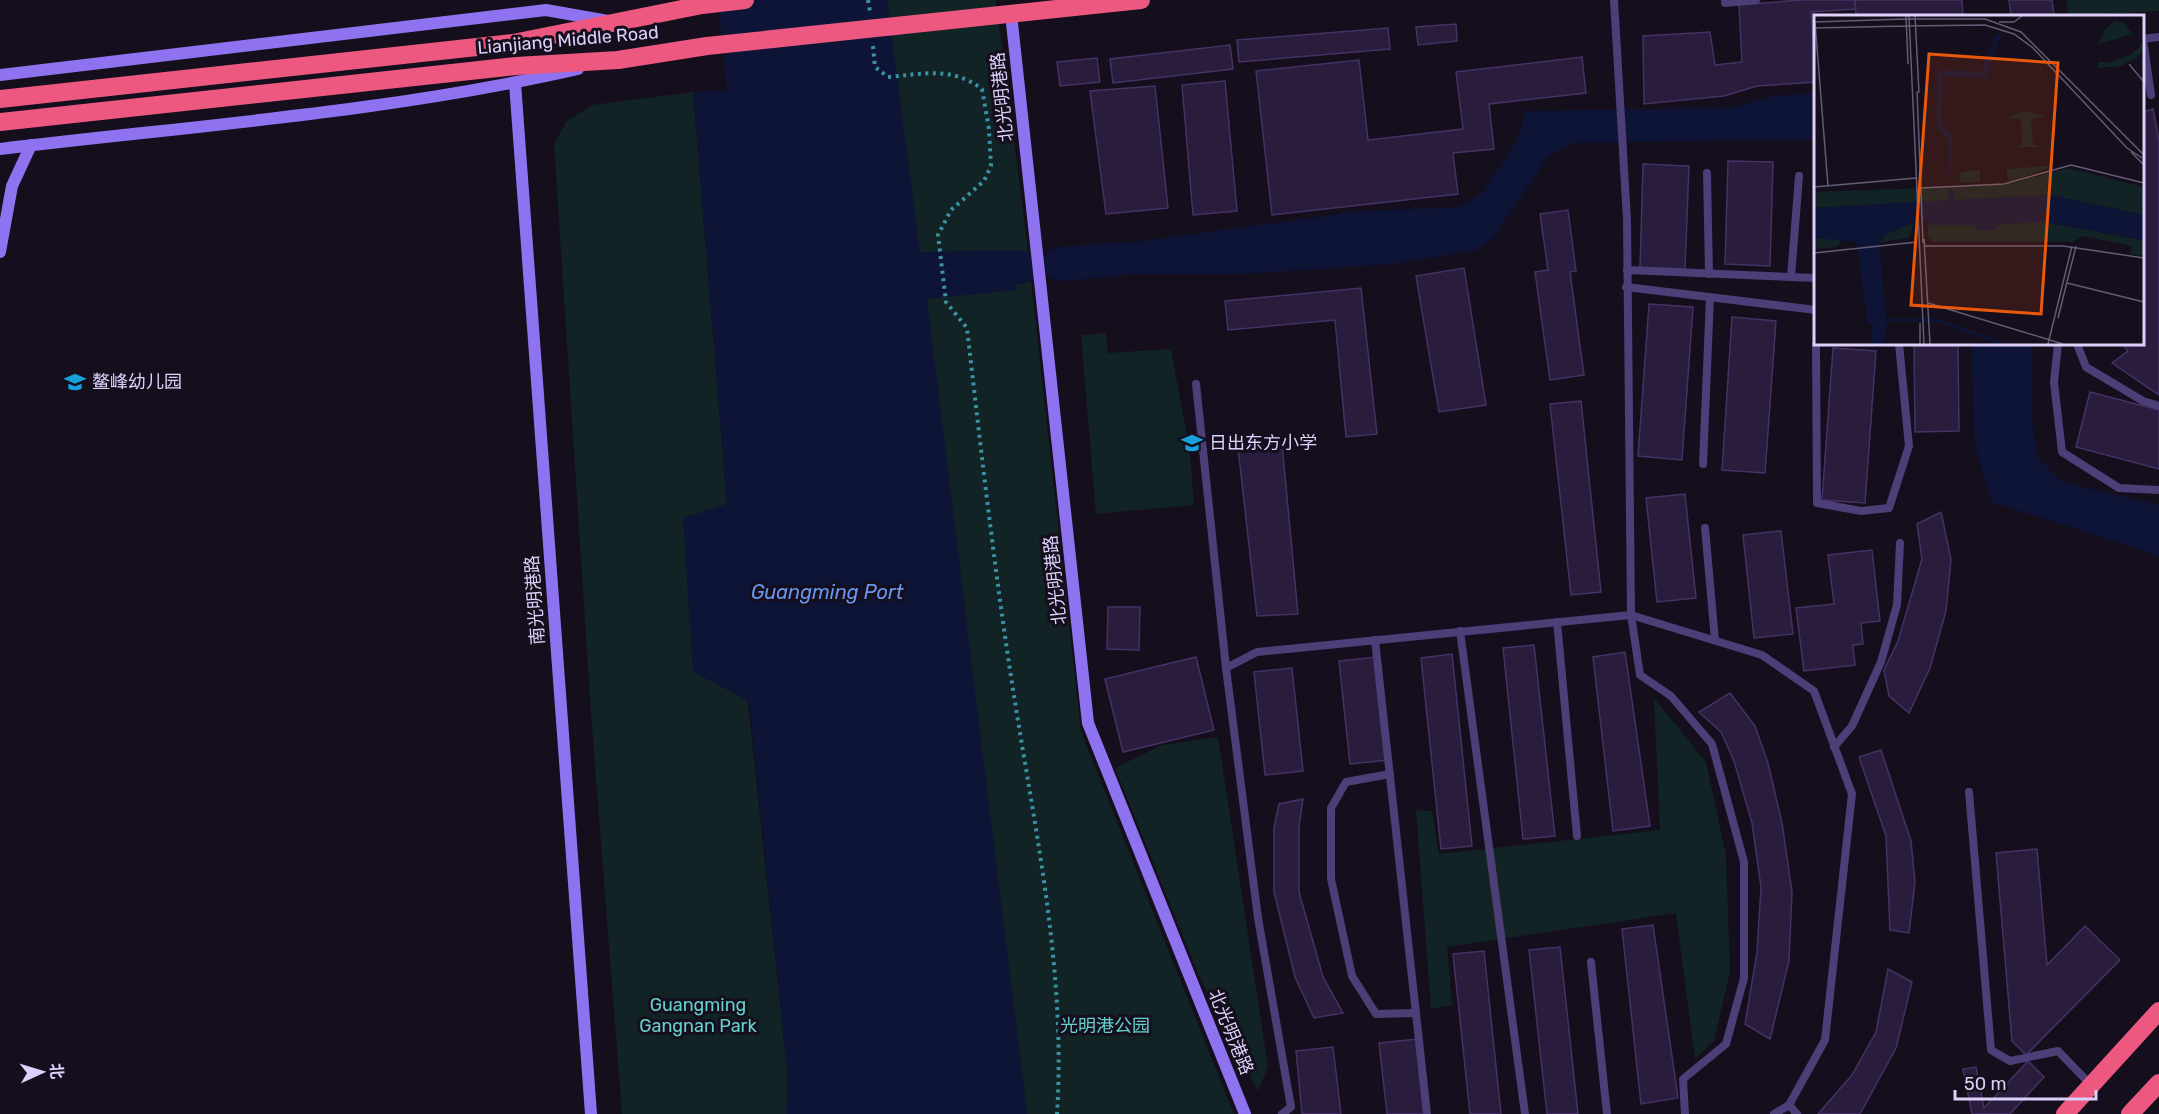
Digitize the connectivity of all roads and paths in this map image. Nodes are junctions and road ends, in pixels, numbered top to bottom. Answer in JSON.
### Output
{"nodes":[{"id":1,"x":745,"y":0,"type":"edge"},
{"id":2,"x":868,"y":0,"type":"edge"},
{"id":3,"x":1141,"y":0,"type":"edge"},
{"id":4,"x":1614,"y":0,"type":"edge"},
{"id":5,"x":1725,"y":0,"type":"edge"},
{"id":6,"x":1756,"y":0,"type":"edge"},
{"id":7,"x":546,"y":5,"type":"edge"},
{"id":8,"x":1011,"y":14,"type":"junction"},
{"id":9,"x":615,"y":22,"type":"junction"},
{"id":10,"x":873,"y":32,"type":"junction"},
{"id":11,"x":2159,"y":37,"type":"edge"},
{"id":12,"x":2144,"y":39,"type":"edge"},
{"id":13,"x":2144,"y":46,"type":"edge"},
{"id":14,"x":0,"y":75,"type":"edge"},
{"id":15,"x":516,"y":75,"type":"junction"},
{"id":16,"x":2151,"y":95,"type":"dead end"},
{"id":17,"x":0,"y":99,"type":"edge"},
{"id":18,"x":0,"y":122,"type":"edge"},
{"id":19,"x":31,"y":145,"type":"junction"},
{"id":20,"x":0,"y":149,"type":"edge"},
{"id":21,"x":1707,"y":173,"type":"dead end"},
{"id":22,"x":1798,"y":176,"type":"dead end"},
{"id":23,"x":0,"y":252,"type":"edge"},
{"id":24,"x":1627,"y":270,"type":"junction"},
{"id":25,"x":1709,"y":274,"type":"junction"},
{"id":26,"x":1791,"y":277,"type":"junction"},
{"id":27,"x":1814,"y":278,"type":"edge"},
{"id":28,"x":1626,"y":287,"type":"junction"},
{"id":29,"x":1710,"y":297,"type":"junction"},
{"id":30,"x":1814,"y":310,"type":"edge"},
{"id":31,"x":1816,"y":345,"type":"edge"},
{"id":32,"x":1899,"y":345,"type":"edge"},
{"id":33,"x":2058,"y":345,"type":"edge"},
{"id":34,"x":2077,"y":345,"type":"edge"},
{"id":35,"x":1196,"y":384,"type":"dead end"},
{"id":36,"x":2159,"y":406,"type":"edge"},
{"id":37,"x":1703,"y":464,"type":"dead end"},
{"id":38,"x":2159,"y":490,"type":"edge"},
{"id":39,"x":1705,"y":528,"type":"dead end"},
{"id":40,"x":1900,"y":543,"type":"dead end"},
{"id":41,"x":1631,"y":615,"type":"junction"},
{"id":42,"x":1557,"y":622,"type":"junction"},
{"id":43,"x":1460,"y":631,"type":"junction"},
{"id":44,"x":1375,"y":640,"type":"junction"},
{"id":45,"x":1715,"y":640,"type":"junction"},
{"id":46,"x":1226,"y":668,"type":"junction"},
{"id":47,"x":1834,"y":747,"type":"junction"},
{"id":48,"x":1390,"y":774,"type":"junction"},
{"id":49,"x":1969,"y":792,"type":"dead end"},
{"id":50,"x":1577,"y":836,"type":"dead end"},
{"id":51,"x":1590,"y":962,"type":"dead end"},
{"id":52,"x":2159,"y":1011,"type":"edge"},
{"id":53,"x":1416,"y":1013,"type":"junction"},
{"id":54,"x":2159,"y":1083,"type":"edge"},
{"id":55,"x":2091,"y":1086,"type":"junction"},
{"id":56,"x":1789,"y":1105,"type":"junction"},
{"id":57,"x":591,"y":1114,"type":"edge"},
{"id":58,"x":1057,"y":1114,"type":"edge"},
{"id":59,"x":1245,"y":1114,"type":"edge"},
{"id":60,"x":1282,"y":1114,"type":"edge"},
{"id":61,"x":1427,"y":1114,"type":"edge"},
{"id":62,"x":1525,"y":1114,"type":"edge"},
{"id":63,"x":1607,"y":1114,"type":"edge"},
{"id":64,"x":1685,"y":1114,"type":"edge"},
{"id":65,"x":1774,"y":1114,"type":"edge"},
{"id":66,"x":1797,"y":1114,"type":"edge"},
{"id":67,"x":2065,"y":1114,"type":"edge"},
{"id":68,"x":2130,"y":1114,"type":"edge"}],
"edges":[{"from":1,"to":9,"type":"highway","name":"Lianjiang Middle Road"},
{"from":2,"to":10,"type":"path"},
{"from":3,"to":8,"type":"highway","name":"Lianjiang Middle Road"},
{"from":4,"to":24,"type":"lane"},
{"from":5,"to":6,"type":"lane"},
{"from":7,"to":9,"type":"street"},
{"from":7,"to":14,"type":"street"},
{"from":8,"to":10,"type":"highway","name":"Lianjiang Middle Road"},
{"from":8,"to":59,"type":"street","name":"北光明港路"},
{"from":9,"to":17,"type":"highway","name":"Lianjiang Middle Road"},
{"from":10,"to":15,"type":"highway","name":"Lianjiang Middle Road"},
{"from":10,"to":58,"type":"path"},
{"from":11,"to":12,"type":"lane"},
{"from":13,"to":16,"type":"lane"},
{"from":15,"to":18,"type":"highway","name":"Lianjiang Middle Road"},
{"from":15,"to":19,"type":"street"},
{"from":15,"to":57,"type":"street","name":"南光明港路"},
{"from":19,"to":20,"type":"street"},
{"from":19,"to":23,"type":"street"},
{"from":21,"to":25,"type":"lane"},
{"from":22,"to":26,"type":"lane"},
{"from":24,"to":25,"type":"lane"},
{"from":24,"to":28,"type":"lane"},
{"from":25,"to":26,"type":"lane"},
{"from":26,"to":27,"type":"lane"},
{"from":28,"to":29,"type":"lane"},
{"from":28,"to":41,"type":"lane"},
{"from":29,"to":30,"type":"lane"},
{"from":29,"to":37,"type":"lane"},
{"from":31,"to":32,"type":"lane"},
{"from":33,"to":38,"type":"lane"},
{"from":34,"to":36,"type":"lane"},
{"from":35,"to":46,"type":"lane"},
{"from":39,"to":45,"type":"lane"},
{"from":40,"to":47,"type":"lane"},
{"from":41,"to":42,"type":"lane"},
{"from":41,"to":45,"type":"lane"},
{"from":41,"to":64,"type":"lane"},
{"from":42,"to":43,"type":"lane"},
{"from":42,"to":50,"type":"lane"},
{"from":43,"to":44,"type":"lane"},
{"from":43,"to":62,"type":"lane"},
{"from":44,"to":46,"type":"lane"},
{"from":44,"to":48,"type":"lane"},
{"from":45,"to":47,"type":"lane"},
{"from":46,"to":60,"type":"lane"},
{"from":47,"to":56,"type":"lane"},
{"from":48,"to":53,"type":"lane"},
{"from":48,"to":53,"type":"lane"},
{"from":49,"to":55,"type":"lane"},
{"from":51,"to":63,"type":"lane"},
{"from":52,"to":55,"type":"highway"},
{"from":53,"to":61,"type":"lane"},
{"from":54,"to":68,"type":"highway"},
{"from":55,"to":67,"type":"highway"},
{"from":56,"to":65,"type":"lane"},
{"from":56,"to":66,"type":"lane"}]}
